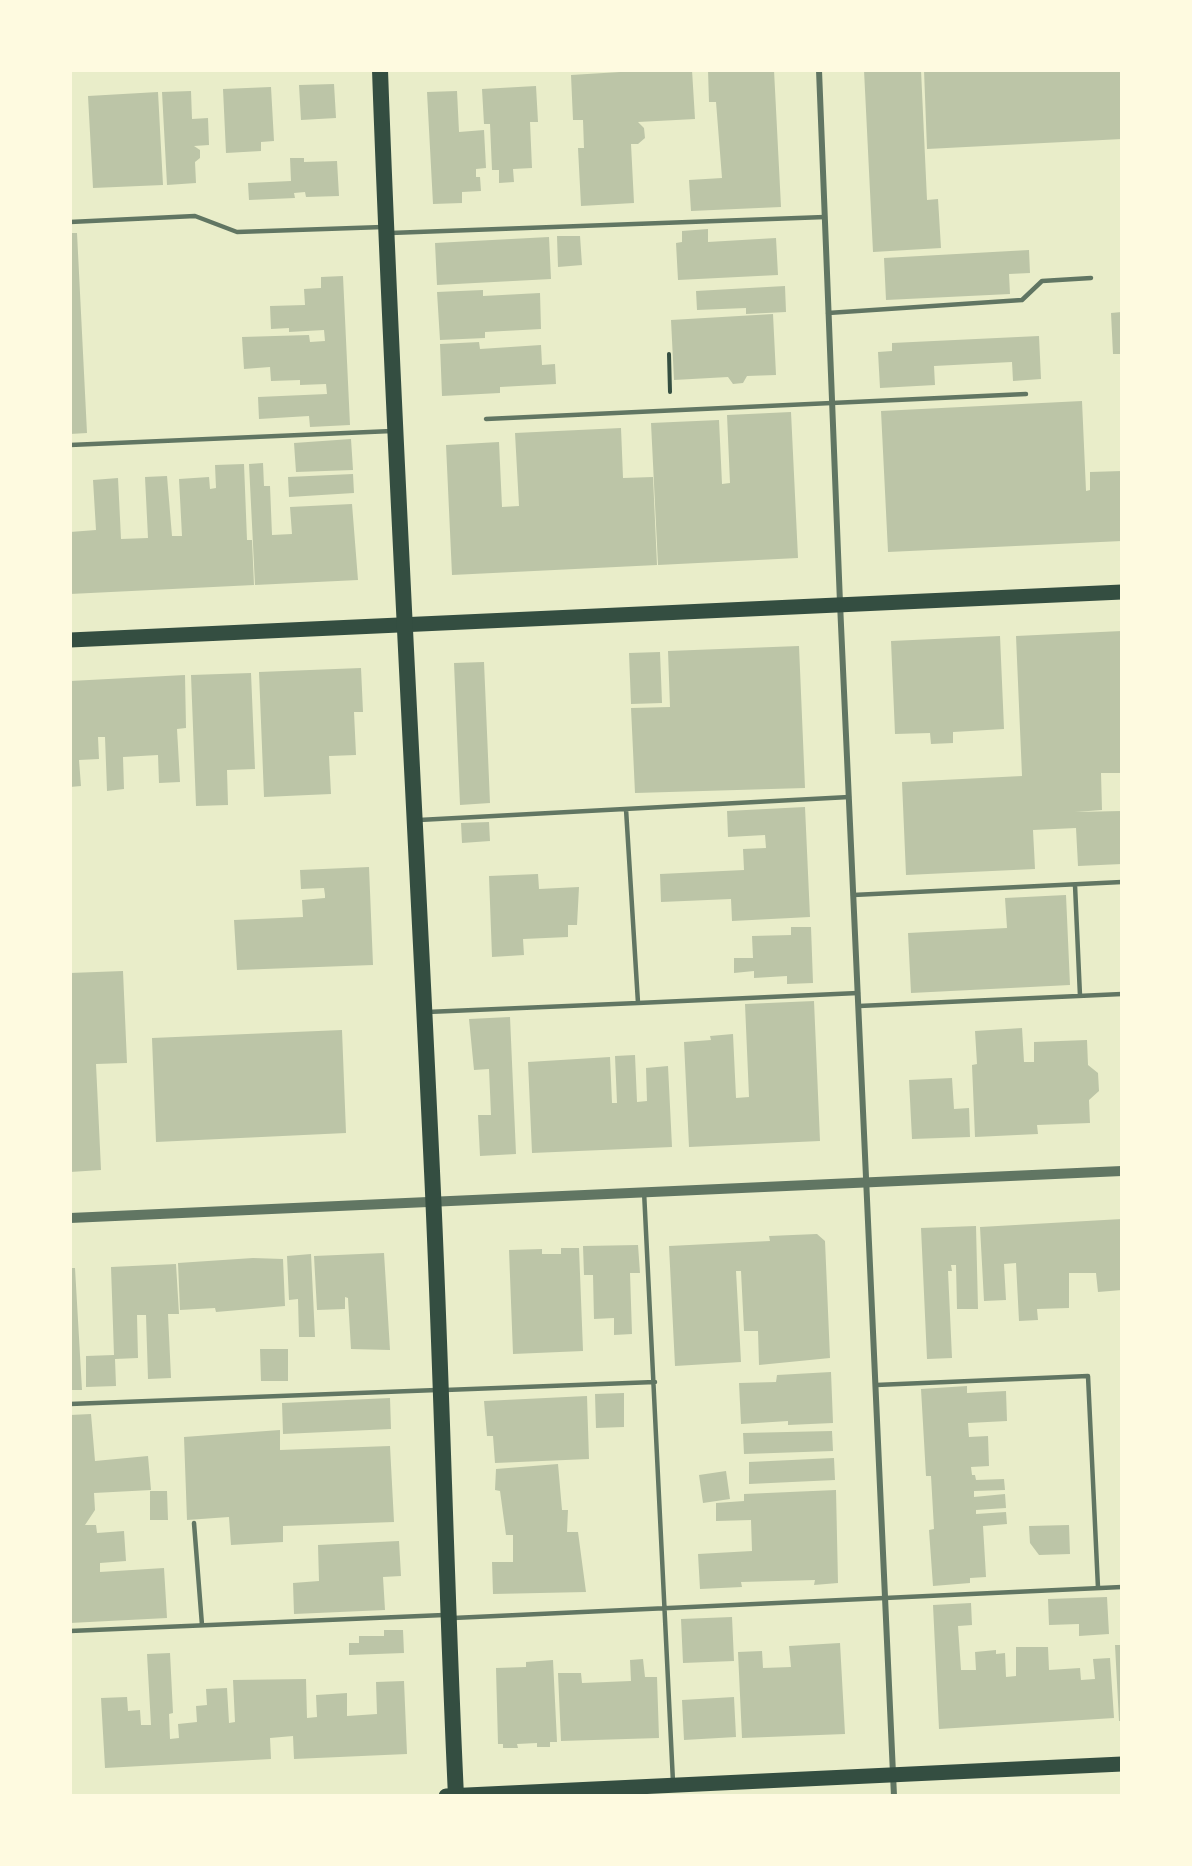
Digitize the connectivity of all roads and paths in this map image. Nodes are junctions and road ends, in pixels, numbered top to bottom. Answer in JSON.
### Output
{"nodes":[{"id":1,"x":380,"y":70,"type":"edge"},
{"id":2,"x":819,"y":70,"type":"edge"},
{"id":3,"x":825,"y":217,"type":"junction"},
{"id":4,"x":70,"y":222,"type":"edge"},
{"id":5,"x":387,"y":230,"type":"junction"},
{"id":6,"x":1091,"y":278,"type":"dead end"},
{"id":7,"x":828,"y":313,"type":"junction"},
{"id":8,"x":669,"y":354,"type":"dead end"},
{"id":9,"x":1026,"y":394,"type":"dead end"},
{"id":10,"x":832,"y":403,"type":"junction"},
{"id":11,"x":671,"y":411,"type":"junction"},
{"id":12,"x":486,"y":419,"type":"dead end"},
{"id":13,"x":395,"y":431,"type":"junction"},
{"id":14,"x":70,"y":445,"type":"edge"},
{"id":15,"x":1122,"y":592,"type":"edge"},
{"id":16,"x":840,"y":603,"type":"junction"},
{"id":17,"x":403,"y":626,"type":"junction"},
{"id":18,"x":70,"y":640,"type":"edge"},
{"id":19,"x":849,"y":797,"type":"junction"},
{"id":20,"x":626,"y":809,"type":"junction"},
{"id":21,"x":413,"y":820,"type":"junction"},
{"id":22,"x":1122,"y":882,"type":"edge"},
{"id":23,"x":1075,"y":885,"type":"junction"},
{"id":24,"x":853,"y":895,"type":"junction"},
{"id":25,"x":858,"y":993,"type":"junction"},
{"id":26,"x":1122,"y":994,"type":"edge"},
{"id":27,"x":1080,"y":996,"type":"junction"},
{"id":28,"x":638,"y":1003,"type":"junction"},
{"id":29,"x":859,"y":1006,"type":"junction"},
{"id":30,"x":424,"y":1012,"type":"junction"},
{"id":31,"x":1122,"y":1171,"type":"edge"},
{"id":32,"x":868,"y":1182,"type":"junction"},
{"id":33,"x":644,"y":1191,"type":"junction"},
{"id":34,"x":434,"y":1202,"type":"junction"},
{"id":35,"x":70,"y":1218,"type":"edge"},
{"id":36,"x":654,"y":1382,"type":"junction"},
{"id":37,"x":876,"y":1385,"type":"junction"},
{"id":38,"x":441,"y":1390,"type":"junction"},
{"id":39,"x":70,"y":1404,"type":"edge"},
{"id":40,"x":194,"y":1523,"type":"dead end"},
{"id":41,"x":1122,"y":1587,"type":"edge"},
{"id":42,"x":1098,"y":1588,"type":"junction"},
{"id":43,"x":885,"y":1598,"type":"junction"},
{"id":44,"x":665,"y":1608,"type":"junction"},
{"id":45,"x":447,"y":1616,"type":"junction"},
{"id":46,"x":202,"y":1625,"type":"junction"},
{"id":47,"x":70,"y":1631,"type":"edge"},
{"id":48,"x":1122,"y":1764,"type":"edge"},
{"id":49,"x":893,"y":1773,"type":"junction"},
{"id":50,"x":673,"y":1785,"type":"junction"},
{"id":51,"x":456,"y":1795,"type":"edge"},
{"id":52,"x":446,"y":1796,"type":"edge"},
{"id":53,"x":894,"y":1796,"type":"edge"}],
"edges":[{"from":1,"to":5,"type":"highway"},
{"from":2,"to":3,"type":"street"},
{"from":3,"to":5,"type":"lane"},
{"from":3,"to":7,"type":"street"},
{"from":4,"to":5,"type":"lane"},
{"from":5,"to":13,"type":"highway"},
{"from":6,"to":7,"type":"lane"},
{"from":7,"to":10,"type":"street"},
{"from":8,"to":11,"type":"path"},
{"from":9,"to":10,"type":"lane"},
{"from":10,"to":11,"type":"lane"},
{"from":10,"to":16,"type":"street"},
{"from":11,"to":12,"type":"lane"},
{"from":13,"to":14,"type":"lane"},
{"from":13,"to":17,"type":"highway"},
{"from":15,"to":16,"type":"main road"},
{"from":16,"to":17,"type":"main road"},
{"from":16,"to":19,"type":"street"},
{"from":17,"to":18,"type":"main road"},
{"from":17,"to":21,"type":"highway"},
{"from":19,"to":20,"type":"lane"},
{"from":19,"to":24,"type":"street"},
{"from":20,"to":21,"type":"lane"},
{"from":20,"to":28,"type":"lane"},
{"from":21,"to":30,"type":"highway"},
{"from":22,"to":23,"type":"lane"},
{"from":23,"to":24,"type":"lane"},
{"from":23,"to":27,"type":"lane"},
{"from":24,"to":25,"type":"street"},
{"from":25,"to":28,"type":"lane"},
{"from":25,"to":29,"type":"street"},
{"from":26,"to":27,"type":"lane"},
{"from":27,"to":29,"type":"lane"},
{"from":28,"to":30,"type":"lane"},
{"from":29,"to":32,"type":"street"},
{"from":30,"to":34,"type":"highway"},
{"from":31,"to":32,"type":"street"},
{"from":32,"to":33,"type":"street"},
{"from":32,"to":37,"type":"street"},
{"from":33,"to":34,"type":"street"},
{"from":33,"to":36,"type":"lane"},
{"from":34,"to":35,"type":"street"},
{"from":34,"to":38,"type":"highway"},
{"from":36,"to":38,"type":"lane"},
{"from":36,"to":44,"type":"lane"},
{"from":37,"to":42,"type":"lane"},
{"from":37,"to":43,"type":"street"},
{"from":38,"to":39,"type":"lane"},
{"from":38,"to":45,"type":"highway"},
{"from":40,"to":46,"type":"lane"},
{"from":41,"to":42,"type":"lane"},
{"from":42,"to":43,"type":"lane"},
{"from":43,"to":44,"type":"lane"},
{"from":43,"to":49,"type":"street"},
{"from":44,"to":45,"type":"lane"},
{"from":44,"to":50,"type":"lane"},
{"from":45,"to":46,"type":"lane"},
{"from":45,"to":51,"type":"highway"},
{"from":46,"to":47,"type":"lane"},
{"from":48,"to":49,"type":"main road"},
{"from":49,"to":50,"type":"main road"},
{"from":49,"to":53,"type":"street"},
{"from":50,"to":51,"type":"main road"},
{"from":51,"to":52,"type":"main road"}]}
